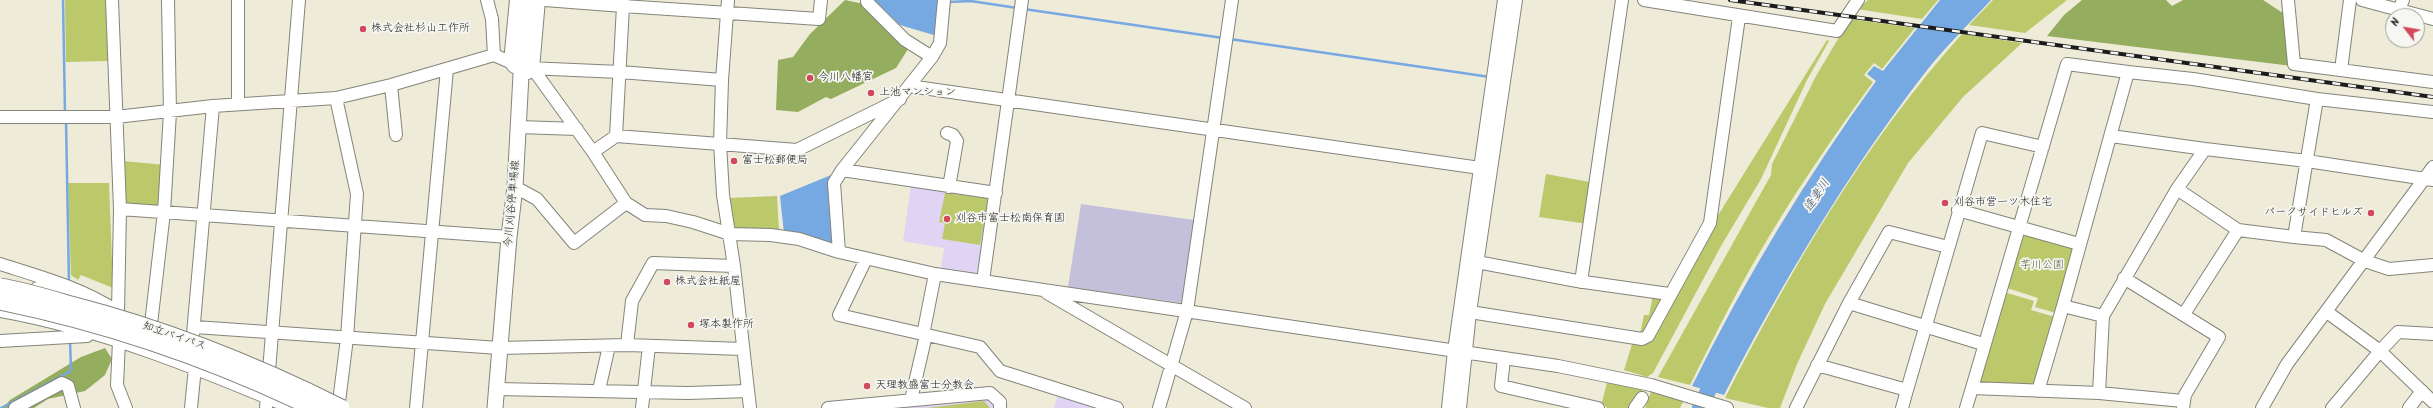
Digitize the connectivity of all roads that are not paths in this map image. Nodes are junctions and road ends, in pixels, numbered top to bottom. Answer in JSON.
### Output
{"nodes":[{"id":1,"x":112,"y":0,"type":"edge"},
{"id":2,"x":168,"y":0,"type":"edge"},
{"id":3,"x":238,"y":0,"type":"edge"},
{"id":4,"x":299,"y":0,"type":"edge"},
{"id":5,"x":487,"y":0,"type":"edge"},
{"id":6,"x":516,"y":0,"type":"edge"},
{"id":7,"x":528,"y":0,"type":"edge"},
{"id":8,"x":538,"y":0,"type":"edge"},
{"id":9,"x":545,"y":0,"type":"edge"},
{"id":10,"x":728,"y":0,"type":"edge"},
{"id":11,"x":821,"y":0,"type":"edge"},
{"id":12,"x":867,"y":0,"type":"edge"},
{"id":13,"x":944,"y":0,"type":"edge"},
{"id":14,"x":1022,"y":0,"type":"edge"},
{"id":15,"x":1232,"y":0,"type":"edge"},
{"id":16,"x":1504,"y":0,"type":"edge"},
{"id":17,"x":1516,"y":0,"type":"edge"},
{"id":18,"x":1622,"y":0,"type":"edge"},
{"id":19,"x":1644,"y":0,"type":"edge"},
{"id":20,"x":1858,"y":0,"type":"edge"},
{"id":21,"x":2288,"y":0,"type":"edge"},
{"id":22,"x":2350,"y":0,"type":"edge"},
{"id":23,"x":2362,"y":0,"type":"edge"},
{"id":24,"x":623,"y":3,"type":"edge"},
{"id":25,"x":2401,"y":5,"type":"edge"},
{"id":26,"x":728,"y":14,"type":"junction"},
{"id":27,"x":1739,"y":17,"type":"junction"},
{"id":28,"x":492,"y":19,"type":"junction"},
{"id":29,"x":2433,"y":19,"type":"edge"},
{"id":30,"x":514,"y":20,"type":"junction"},
{"id":31,"x":494,"y":55,"type":"junction"},
{"id":32,"x":932,"y":57,"type":"junction"},
{"id":33,"x":522,"y":67,"type":"junction"},
{"id":34,"x":447,"y":69,"type":"junction"},
{"id":35,"x":2341,"y":70,"type":"junction"},
{"id":36,"x":620,"y":72,"type":"junction"},
{"id":37,"x":2128,"y":72,"type":"junction"},
{"id":38,"x":722,"y":80,"type":"junction"},
{"id":39,"x":2433,"y":82,"type":"edge"},
{"id":40,"x":391,"y":85,"type":"junction"},
{"id":41,"x":909,"y":86,"type":"junction"},
{"id":42,"x":336,"y":98,"type":"junction"},
{"id":43,"x":2317,"y":98,"type":"junction"},
{"id":44,"x":900,"y":99,"type":"junction"},
{"id":45,"x":1007,"y":101,"type":"junction"},
{"id":46,"x":290,"y":102,"type":"junction"},
{"id":47,"x":238,"y":104,"type":"junction"},
{"id":48,"x":213,"y":106,"type":"junction"},
{"id":49,"x":170,"y":112,"type":"junction"},
{"id":50,"x":2433,"y":112,"type":"edge"},
{"id":51,"x":116,"y":117,"type":"junction"},
{"id":52,"x":0,"y":118,"type":"edge"},
{"id":53,"x":519,"y":126,"type":"junction"},
{"id":54,"x":578,"y":129,"type":"junction"},
{"id":55,"x":1213,"y":129,"type":"junction"},
{"id":56,"x":947,"y":134,"type":"dead end"},
{"id":57,"x":396,"y":135,"type":"dead end"},
{"id":58,"x":616,"y":136,"type":"junction"},
{"id":59,"x":2112,"y":136,"type":"junction"},
{"id":60,"x":720,"y":143,"type":"junction"},
{"id":61,"x":2043,"y":147,"type":"junction"},
{"id":62,"x":2205,"y":149,"type":"junction"},
{"id":63,"x":593,"y":152,"type":"junction"},
{"id":64,"x":2307,"y":161,"type":"junction"},
{"id":65,"x":2433,"y":167,"type":"edge"},
{"id":66,"x":1480,"y":168,"type":"junction"},
{"id":67,"x":842,"y":170,"type":"junction"},
{"id":68,"x":2429,"y":180,"type":"edge"},
{"id":69,"x":515,"y":187,"type":"junction"},
{"id":70,"x":949,"y":187,"type":"junction"},
{"id":71,"x":2177,"y":189,"type":"junction"},
{"id":72,"x":996,"y":192,"type":"junction"},
{"id":73,"x":626,"y":203,"type":"junction"},
{"id":74,"x":120,"y":209,"type":"junction"},
{"id":75,"x":1958,"y":210,"type":"junction"},
{"id":76,"x":164,"y":212,"type":"junction"},
{"id":77,"x":204,"y":216,"type":"junction"},
{"id":78,"x":280,"y":221,"type":"junction"},
{"id":79,"x":356,"y":226,"type":"junction"},
{"id":80,"x":2020,"y":227,"type":"junction"},
{"id":81,"x":2238,"y":230,"type":"junction"},
{"id":82,"x":430,"y":232,"type":"junction"},
{"id":83,"x":730,"y":234,"type":"junction"},
{"id":84,"x":509,"y":237,"type":"junction"},
{"id":85,"x":2294,"y":237,"type":"junction"},
{"id":86,"x":2079,"y":244,"type":"junction"},
{"id":87,"x":1948,"y":247,"type":"junction"},
{"id":88,"x":839,"y":252,"type":"junction"},
{"id":89,"x":866,"y":259,"type":"junction"},
{"id":90,"x":2365,"y":260,"type":"junction"},
{"id":91,"x":1477,"y":262,"type":"junction"},
{"id":92,"x":0,"y":264,"type":"edge"},
{"id":93,"x":2433,"y":265,"type":"edge"},
{"id":94,"x":734,"y":266,"type":"junction"},
{"id":95,"x":935,"y":274,"type":"junction"},
{"id":96,"x":2124,"y":278,"type":"junction"},
{"id":97,"x":0,"y":280,"type":"edge"},
{"id":98,"x":983,"y":281,"type":"junction"},
{"id":99,"x":1581,"y":282,"type":"junction"},
{"id":100,"x":0,"y":287,"type":"edge"},
{"id":101,"x":1040,"y":289,"type":"junction"},
{"id":102,"x":1670,"y":294,"type":"junction"},
{"id":103,"x":0,"y":301,"type":"edge"},
{"id":104,"x":1849,"y":303,"type":"junction"},
{"id":105,"x":2063,"y":306,"type":"junction"},
{"id":106,"x":0,"y":311,"type":"edge"},
{"id":107,"x":1187,"y":311,"type":"junction"},
{"id":108,"x":118,"y":312,"type":"junction"},
{"id":109,"x":1470,"y":312,"type":"junction"},
{"id":110,"x":2328,"y":312,"type":"junction"},
{"id":111,"x":2184,"y":314,"type":"junction"},
{"id":112,"x":2103,"y":316,"type":"junction"},
{"id":113,"x":151,"y":324,"type":"junction"},
{"id":114,"x":194,"y":327,"type":"junction"},
{"id":115,"x":1925,"y":328,"type":"junction"},
{"id":116,"x":273,"y":331,"type":"junction"},
{"id":117,"x":2433,"y":334,"type":"edge"},
{"id":118,"x":925,"y":335,"type":"junction"},
{"id":119,"x":98,"y":336,"type":"junction"},
{"id":120,"x":347,"y":338,"type":"junction"},
{"id":121,"x":192,"y":340,"type":"junction"},
{"id":122,"x":0,"y":341,"type":"edge"},
{"id":123,"x":119,"y":341,"type":"junction"},
{"id":124,"x":422,"y":344,"type":"junction"},
{"id":125,"x":1983,"y":344,"type":"junction"},
{"id":126,"x":609,"y":346,"type":"junction"},
{"id":127,"x":627,"y":346,"type":"junction"},
{"id":128,"x":649,"y":346,"type":"junction"},
{"id":129,"x":499,"y":348,"type":"junction"},
{"id":130,"x":743,"y":348,"type":"junction"},
{"id":131,"x":1459,"y":351,"type":"junction"},
{"id":132,"x":2380,"y":351,"type":"junction"},
{"id":133,"x":1504,"y":359,"type":"junction"},
{"id":134,"x":1172,"y":364,"type":"junction"},
{"id":135,"x":1817,"y":365,"type":"junction"},
{"id":136,"x":195,"y":367,"type":"junction"},
{"id":137,"x":269,"y":370,"type":"junction"},
{"id":138,"x":497,"y":388,"type":"junction"},
{"id":139,"x":1972,"y":388,"type":"junction"},
{"id":140,"x":599,"y":390,"type":"junction"},
{"id":141,"x":1907,"y":390,"type":"junction"},
{"id":142,"x":748,"y":391,"type":"junction"},
{"id":143,"x":2038,"y":391,"type":"junction"},
{"id":144,"x":2422,"y":391,"type":"junction"},
{"id":145,"x":645,"y":392,"type":"junction"},
{"id":146,"x":2100,"y":394,"type":"junction"},
{"id":147,"x":1642,"y":398,"type":"dead end"},
{"id":148,"x":910,"y":400,"type":"junction"},
{"id":149,"x":266,"y":402,"type":"edge"},
{"id":150,"x":2433,"y":402,"type":"edge"},
{"id":151,"x":2183,"y":404,"type":"edge"},
{"id":152,"x":340,"y":405,"type":"edge"},
{"id":153,"x":15,"y":408,"type":"edge"},
{"id":154,"x":74,"y":408,"type":"edge"},
{"id":155,"x":126,"y":408,"type":"edge"},
{"id":156,"x":191,"y":408,"type":"edge"},
{"id":157,"x":292,"y":408,"type":"edge"},
{"id":158,"x":314,"y":408,"type":"edge"},
{"id":159,"x":351,"y":408,"type":"edge"},
{"id":160,"x":416,"y":408,"type":"edge"},
{"id":161,"x":495,"y":408,"type":"edge"},
{"id":162,"x":642,"y":408,"type":"edge"},
{"id":163,"x":750,"y":408,"type":"edge"},
{"id":164,"x":828,"y":408,"type":"edge"},
{"id":165,"x":1000,"y":408,"type":"edge"},
{"id":166,"x":1118,"y":408,"type":"edge"},
{"id":167,"x":1159,"y":408,"type":"edge"},
{"id":168,"x":1245,"y":408,"type":"edge"},
{"id":169,"x":1448,"y":408,"type":"edge"},
{"id":170,"x":1460,"y":408,"type":"edge"},
{"id":171,"x":1598,"y":408,"type":"edge"},
{"id":172,"x":1635,"y":408,"type":"edge"},
{"id":173,"x":1727,"y":408,"type":"edge"},
{"id":174,"x":1796,"y":408,"type":"edge"},
{"id":175,"x":1902,"y":408,"type":"edge"},
{"id":176,"x":1966,"y":408,"type":"edge"},
{"id":177,"x":2262,"y":408,"type":"edge"},
{"id":178,"x":2332,"y":408,"type":"edge"},
{"id":179,"x":2409,"y":408,"type":"edge"}],
"edges":[{"from":1,"to":51,"type":"street"},
{"from":2,"to":49,"type":"street"},
{"from":3,"to":47,"type":"street"},
{"from":4,"to":46,"type":"street"},
{"from":5,"to":28,"type":"street"},
{"from":6,"to":30,"type":"street"},
{"from":7,"to":33,"type":"main road","name":"今川刈谷停車場線"},
{"from":8,"to":33,"type":"street"},
{"from":9,"to":24,"type":"street"},
{"from":10,"to":26,"type":"street"},
{"from":11,"to":26,"type":"street"},
{"from":12,"to":32,"type":"street"},
{"from":13,"to":32,"type":"street"},
{"from":14,"to":45,"type":"street"},
{"from":15,"to":55,"type":"street"},
{"from":16,"to":66,"type":"street"},
{"from":17,"to":91,"type":"street"},
{"from":18,"to":99,"type":"street"},
{"from":19,"to":27,"type":"street"},
{"from":20,"to":27,"type":"street"},
{"from":21,"to":35,"type":"street"},
{"from":22,"to":35,"type":"street"},
{"from":23,"to":25,"type":"street"},
{"from":24,"to":26,"type":"street"},
{"from":24,"to":36,"type":"street"},
{"from":25,"to":29,"type":"street"},
{"from":26,"to":38,"type":"street"},
{"from":27,"to":102,"type":"street"},
{"from":28,"to":30,"type":"street"},
{"from":28,"to":31,"type":"street"},
{"from":30,"to":33,"type":"street"},
{"from":31,"to":33,"type":"street"},
{"from":31,"to":34,"type":"street"},
{"from":32,"to":41,"type":"street"},
{"from":33,"to":36,"type":"street"},
{"from":33,"to":53,"type":"main road","name":"今川刈谷停車場線"},
{"from":33,"to":54,"type":"street"},
{"from":34,"to":40,"type":"street"},
{"from":34,"to":82,"type":"street"},
{"from":35,"to":39,"type":"street"},
{"from":36,"to":38,"type":"street"},
{"from":36,"to":58,"type":"street"},
{"from":37,"to":43,"type":"street"},
{"from":37,"to":59,"type":"street"},
{"from":37,"to":61,"type":"street"},
{"from":38,"to":60,"type":"street"},
{"from":40,"to":42,"type":"street"},
{"from":40,"to":57,"type":"street"},
{"from":41,"to":44,"type":"street"},
{"from":41,"to":45,"type":"street"},
{"from":42,"to":46,"type":"street"},
{"from":42,"to":79,"type":"street"},
{"from":43,"to":50,"type":"street"},
{"from":43,"to":64,"type":"street"},
{"from":44,"to":60,"type":"street"},
{"from":44,"to":67,"type":"street"},
{"from":45,"to":55,"type":"street"},
{"from":45,"to":72,"type":"street"},
{"from":46,"to":47,"type":"street"},
{"from":46,"to":78,"type":"street"},
{"from":47,"to":48,"type":"street"},
{"from":48,"to":49,"type":"street"},
{"from":48,"to":77,"type":"street"},
{"from":49,"to":51,"type":"street"},
{"from":49,"to":76,"type":"street"},
{"from":51,"to":52,"type":"street"},
{"from":51,"to":74,"type":"street"},
{"from":53,"to":54,"type":"street"},
{"from":53,"to":69,"type":"main road","name":"今川刈谷停車場線"},
{"from":54,"to":63,"type":"street"},
{"from":55,"to":66,"type":"street"},
{"from":55,"to":107,"type":"street"},
{"from":56,"to":70,"type":"street"},
{"from":58,"to":60,"type":"street"},
{"from":58,"to":63,"type":"street"},
{"from":59,"to":62,"type":"street"},
{"from":59,"to":86,"type":"street"},
{"from":60,"to":83,"type":"street"},
{"from":61,"to":75,"type":"street"},
{"from":61,"to":80,"type":"street"},
{"from":62,"to":64,"type":"street"},
{"from":62,"to":71,"type":"street"},
{"from":63,"to":73,"type":"street"},
{"from":64,"to":68,"type":"street"},
{"from":64,"to":85,"type":"street"},
{"from":65,"to":68,"type":"street"},
{"from":66,"to":131,"type":"street"},
{"from":67,"to":70,"type":"street"},
{"from":67,"to":88,"type":"street"},
{"from":68,"to":90,"type":"street"},
{"from":69,"to":73,"type":"street"},
{"from":69,"to":84,"type":"main road","name":"今川刈谷停車場線"},
{"from":70,"to":72,"type":"street"},
{"from":71,"to":81,"type":"street"},
{"from":71,"to":96,"type":"street"},
{"from":72,"to":98,"type":"street"},
{"from":73,"to":83,"type":"street"},
{"from":74,"to":76,"type":"street"},
{"from":74,"to":108,"type":"street"},
{"from":75,"to":80,"type":"street"},
{"from":75,"to":87,"type":"street"},
{"from":76,"to":77,"type":"street"},
{"from":76,"to":113,"type":"street"},
{"from":77,"to":78,"type":"street"},
{"from":77,"to":114,"type":"street"},
{"from":78,"to":79,"type":"street"},
{"from":78,"to":116,"type":"street"},
{"from":79,"to":82,"type":"street"},
{"from":79,"to":120,"type":"street"},
{"from":80,"to":86,"type":"street"},
{"from":80,"to":125,"type":"street"},
{"from":81,"to":85,"type":"street"},
{"from":81,"to":111,"type":"street"},
{"from":82,"to":84,"type":"street"},
{"from":82,"to":124,"type":"street"},
{"from":83,"to":88,"type":"street"},
{"from":83,"to":94,"type":"street"},
{"from":84,"to":129,"type":"main road","name":"今川刈谷停車場線"},
{"from":85,"to":90,"type":"street"},
{"from":86,"to":105,"type":"street"},
{"from":87,"to":104,"type":"street"},
{"from":87,"to":115,"type":"street"},
{"from":88,"to":89,"type":"street"},
{"from":89,"to":95,"type":"street"},
{"from":89,"to":118,"type":"street"},
{"from":90,"to":93,"type":"street"},
{"from":90,"to":110,"type":"street"},
{"from":91,"to":99,"type":"street"},
{"from":91,"to":109,"type":"street"},
{"from":92,"to":108,"type":"street"},
{"from":94,"to":127,"type":"street"},
{"from":94,"to":130,"type":"street"},
{"from":95,"to":98,"type":"street"},
{"from":95,"to":118,"type":"street"},
{"from":96,"to":111,"type":"street"},
{"from":96,"to":112,"type":"street"},
{"from":97,"to":108,"type":"street"},
{"from":98,"to":101,"type":"street"},
{"from":99,"to":102,"type":"street"},
{"from":100,"to":152,"type":"highway","name":"知立バイパス","bridge":true},
{"from":101,"to":107,"type":"street"},
{"from":101,"to":134,"type":"street"},
{"from":102,"to":109,"type":"street"},
{"from":103,"to":158,"type":"highway","name":"知立バイパス","bridge":true},
{"from":104,"to":115,"type":"street"},
{"from":104,"to":135,"type":"street"},
{"from":105,"to":112,"type":"street"},
{"from":105,"to":143,"type":"street"},
{"from":106,"to":119,"type":"street"},
{"from":107,"to":131,"type":"street"},
{"from":107,"to":134,"type":"street"},
{"from":108,"to":113,"type":"street"},
{"from":109,"to":131,"type":"street"},
{"from":110,"to":132,"type":"street"},
{"from":110,"to":177,"type":"street"},
{"from":111,"to":151,"type":"street"},
{"from":112,"to":146,"type":"street"},
{"from":113,"to":121,"type":"street"},
{"from":114,"to":116,"type":"street"},
{"from":114,"to":121,"type":"street"},
{"from":115,"to":125,"type":"street"},
{"from":115,"to":141,"type":"street"},
{"from":116,"to":120,"type":"street"},
{"from":116,"to":137,"type":"street"},
{"from":117,"to":132,"type":"street"},
{"from":118,"to":148,"type":"street"},
{"from":118,"to":166,"type":"street"},
{"from":119,"to":122,"type":"street"},
{"from":119,"to":123,"type":"street"},
{"from":120,"to":124,"type":"street"},
{"from":120,"to":152,"type":"street"},
{"from":121,"to":137,"type":"street"},
{"from":123,"to":136,"type":"street"},
{"from":123,"to":155,"type":"street"},
{"from":124,"to":129,"type":"street"},
{"from":124,"to":160,"type":"street"},
{"from":125,"to":139,"type":"street"},
{"from":126,"to":127,"type":"street"},
{"from":126,"to":129,"type":"street"},
{"from":126,"to":140,"type":"street"},
{"from":127,"to":128,"type":"street"},
{"from":128,"to":130,"type":"street"},
{"from":128,"to":145,"type":"street"},
{"from":129,"to":138,"type":"main road","name":"今川刈谷停車場線"},
{"from":130,"to":142,"type":"street"},
{"from":131,"to":133,"type":"street"},
{"from":131,"to":169,"type":"street"},
{"from":131,"to":170,"type":"street"},
{"from":132,"to":144,"type":"street"},
{"from":132,"to":178,"type":"street"},
{"from":133,"to":171,"type":"street"},
{"from":133,"to":173,"type":"street"},
{"from":134,"to":167,"type":"street"},
{"from":134,"to":168,"type":"street"},
{"from":135,"to":141,"type":"street"},
{"from":135,"to":174,"type":"street"},
{"from":136,"to":149,"type":"street"},
{"from":136,"to":156,"type":"street"},
{"from":137,"to":149,"type":"street"},
{"from":137,"to":152,"type":"street"},
{"from":138,"to":140,"type":"street"},
{"from":138,"to":161,"type":"main road","name":"今川刈谷停車場線"},
{"from":139,"to":143,"type":"street"},
{"from":139,"to":176,"type":"street"},
{"from":140,"to":145,"type":"street"},
{"from":141,"to":175,"type":"street"},
{"from":142,"to":145,"type":"street"},
{"from":142,"to":163,"type":"street"},
{"from":143,"to":146,"type":"street"},
{"from":144,"to":150,"type":"street"},
{"from":144,"to":179,"type":"street"},
{"from":145,"to":162,"type":"street"},
{"from":146,"to":151,"type":"street"},
{"from":147,"to":172,"type":"street"},
{"from":148,"to":164,"type":"street"},
{"from":148,"to":165,"type":"street"},
{"from":149,"to":157,"type":"street"},
{"from":152,"to":159,"type":"street"},
{"from":153,"to":154,"type":"street"}]}
